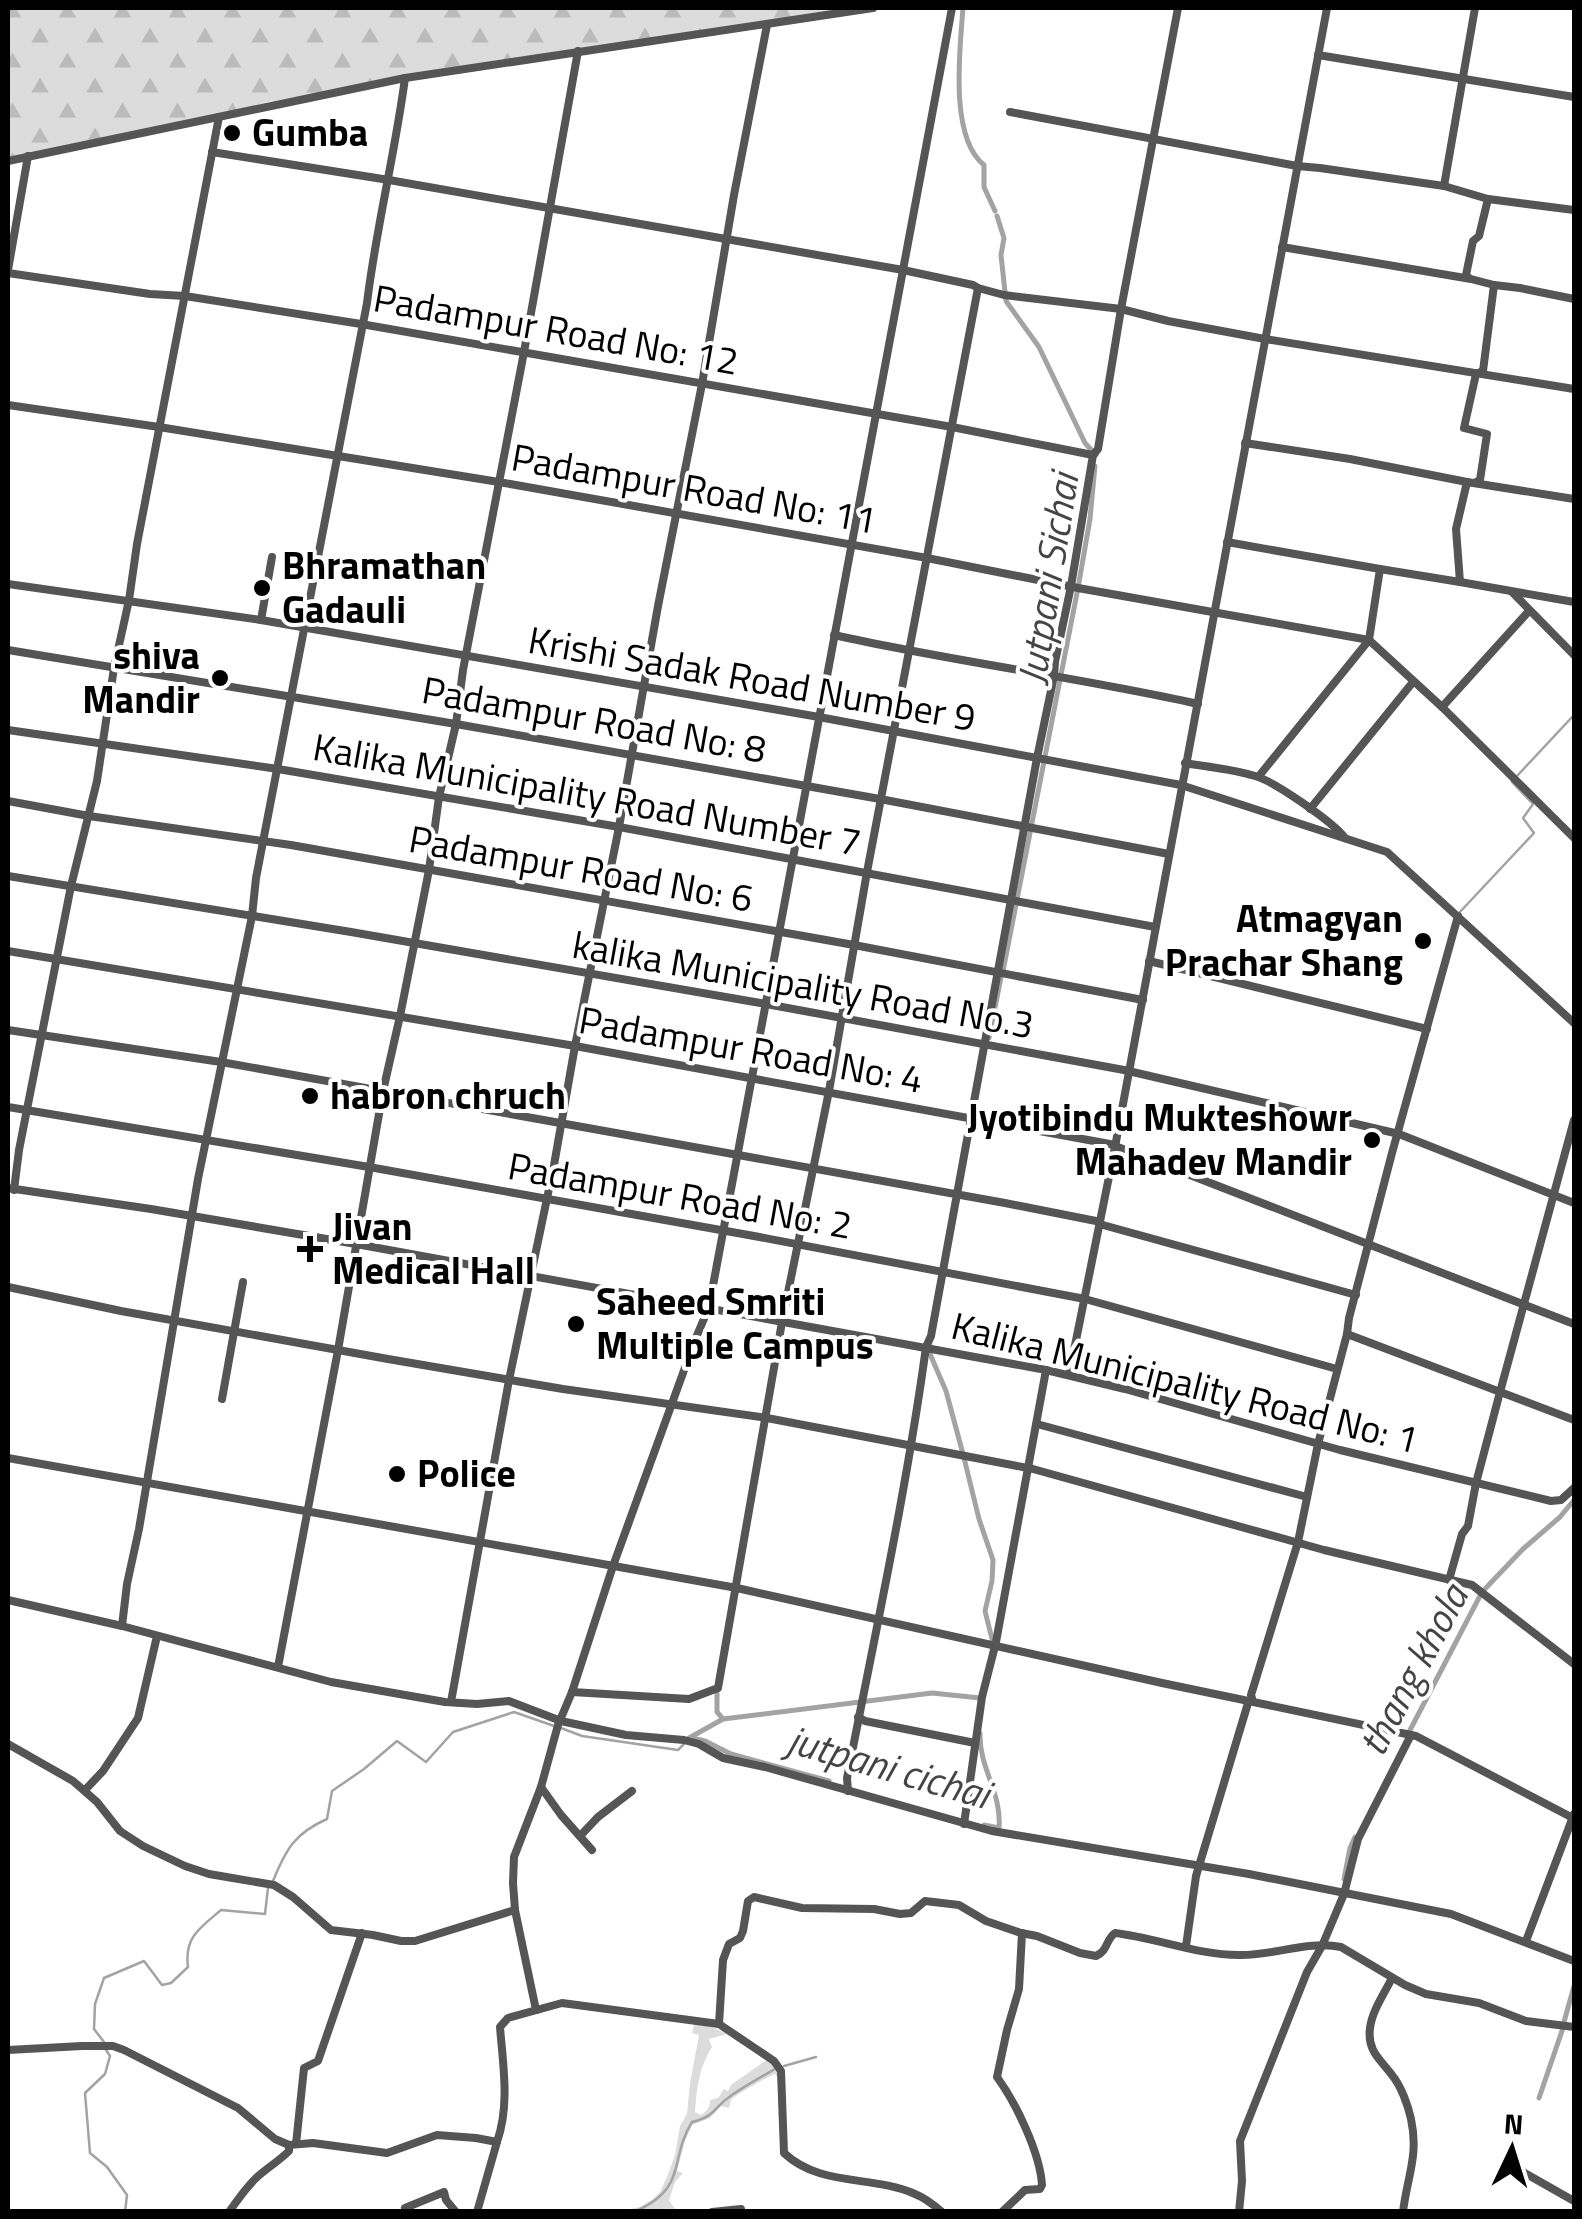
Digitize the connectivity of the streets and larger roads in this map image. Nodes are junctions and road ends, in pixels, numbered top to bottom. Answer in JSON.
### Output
{"nodes":[{"id":1,"x":873,"y":8,"type":"edge"},
{"id":2,"x":952,"y":8,"type":"edge"},
{"id":3,"x":1178,"y":8,"type":"edge"},
{"id":4,"x":1327,"y":8,"type":"edge"},
{"id":5,"x":1475,"y":8,"type":"edge"},
{"id":6,"x":767,"y":25,"type":"junction"},
{"id":7,"x":578,"y":51,"type":"junction"},
{"id":8,"x":1318,"y":55,"type":"junction"},
{"id":9,"x":404,"y":78,"type":"junction"},
{"id":10,"x":1462,"y":80,"type":"junction"},
{"id":11,"x":1574,"y":97,"type":"edge"},
{"id":12,"x":1010,"y":112,"type":"dead end"},
{"id":13,"x":218,"y":118,"type":"junction"},
{"id":14,"x":1154,"y":139,"type":"junction"},
{"id":15,"x":212,"y":152,"type":"junction"},
{"id":16,"x":28,"y":156,"type":"junction"},
{"id":17,"x":8,"y":161,"type":"edge"},
{"id":18,"x":1297,"y":166,"type":"junction"},
{"id":19,"x":389,"y":180,"type":"junction"},
{"id":20,"x":1444,"y":186,"type":"junction"},
{"id":21,"x":1488,"y":198,"type":"junction"},
{"id":22,"x":550,"y":210,"type":"junction"},
{"id":23,"x":1574,"y":210,"type":"edge"},
{"id":24,"x":726,"y":240,"type":"junction"},
{"id":25,"x":1282,"y":247,"type":"junction"},
{"id":26,"x":903,"y":270,"type":"junction"},
{"id":27,"x":8,"y":271,"type":"edge"},
{"id":28,"x":1471,"y":279,"type":"junction"},
{"id":29,"x":1494,"y":286,"type":"junction"},
{"id":30,"x":978,"y":288,"type":"junction"},
{"id":31,"x":185,"y":296,"type":"junction"},
{"id":32,"x":1574,"y":299,"type":"edge"},
{"id":33,"x":1120,"y":309,"type":"junction"},
{"id":34,"x":361,"y":324,"type":"junction"},
{"id":35,"x":1265,"y":339,"type":"junction"},
{"id":36,"x":524,"y":352,"type":"junction"},
{"id":37,"x":1476,"y":374,"type":"junction"},
{"id":38,"x":702,"y":384,"type":"junction"},
{"id":39,"x":1574,"y":389,"type":"edge"},
{"id":40,"x":8,"y":405,"type":"edge"},
{"id":41,"x":875,"y":415,"type":"junction"},
{"id":42,"x":159,"y":427,"type":"junction"},
{"id":43,"x":952,"y":427,"type":"junction"},
{"id":44,"x":1245,"y":443,"type":"junction"},
{"id":45,"x":1093,"y":455,"type":"junction"},
{"id":46,"x":336,"y":456,"type":"junction"},
{"id":47,"x":499,"y":482,"type":"junction"},
{"id":48,"x":1471,"y":482,"type":"junction"},
{"id":49,"x":1574,"y":499,"type":"edge"},
{"id":50,"x":676,"y":514,"type":"junction"},
{"id":51,"x":1227,"y":542,"type":"junction"},
{"id":52,"x":852,"y":544,"type":"junction"},
{"id":53,"x":272,"y":557,"type":"dead end"},
{"id":54,"x":928,"y":558,"type":"junction"},
{"id":55,"x":1380,"y":568,"type":"junction"},
{"id":56,"x":1460,"y":582,"type":"junction"},
{"id":57,"x":8,"y":584,"type":"edge"},
{"id":58,"x":1071,"y":586,"type":"junction"},
{"id":59,"x":1512,"y":592,"type":"junction"},
{"id":60,"x":129,"y":600,"type":"junction"},
{"id":61,"x":1574,"y":602,"type":"edge"},
{"id":62,"x":1529,"y":611,"type":"junction"},
{"id":63,"x":1216,"y":612,"type":"junction"},
{"id":64,"x":260,"y":620,"type":"junction"},
{"id":65,"x":304,"y":628,"type":"junction"},
{"id":66,"x":834,"y":635,"type":"junction"},
{"id":67,"x":1369,"y":640,"type":"junction"},
{"id":68,"x":8,"y":650,"type":"edge"},
{"id":69,"x":910,"y":650,"type":"junction"},
{"id":70,"x":1574,"y":655,"type":"edge"},
{"id":71,"x":467,"y":657,"type":"junction"},
{"id":72,"x":114,"y":668,"type":"junction"},
{"id":73,"x":1054,"y":676,"type":"junction"},
{"id":74,"x":1413,"y":682,"type":"junction"},
{"id":75,"x":644,"y":687,"type":"junction"},
{"id":76,"x":293,"y":696,"type":"junction"},
{"id":77,"x":1198,"y":704,"type":"junction"},
{"id":78,"x":1442,"y":707,"type":"junction"},
{"id":79,"x":819,"y":717,"type":"junction"},
{"id":80,"x":456,"y":724,"type":"junction"},
{"id":81,"x":8,"y":730,"type":"edge"},
{"id":82,"x":894,"y":731,"type":"junction"},
{"id":83,"x":102,"y":743,"type":"junction"},
{"id":84,"x":631,"y":755,"type":"junction"},
{"id":85,"x":1037,"y":758,"type":"junction"},
{"id":86,"x":1186,"y":763,"type":"junction"},
{"id":87,"x":278,"y":768,"type":"junction"},
{"id":88,"x":1259,"y":776,"type":"junction"},
{"id":89,"x":806,"y":786,"type":"junction"},
{"id":90,"x":1181,"y":786,"type":"junction"},
{"id":91,"x":440,"y":796,"type":"junction"},
{"id":92,"x":880,"y":799,"type":"junction"},
{"id":93,"x":8,"y":801,"type":"edge"},
{"id":94,"x":1310,"y":809,"type":"junction"},
{"id":95,"x":88,"y":816,"type":"junction"},
{"id":96,"x":1025,"y":826,"type":"junction"},
{"id":97,"x":619,"y":827,"type":"junction"},
{"id":98,"x":1345,"y":838,"type":"junction"},
{"id":99,"x":1574,"y":838,"type":"edge"},
{"id":100,"x":264,"y":842,"type":"junction"},
{"id":101,"x":1169,"y":854,"type":"junction"},
{"id":102,"x":795,"y":859,"type":"junction"},
{"id":103,"x":429,"y":870,"type":"junction"},
{"id":104,"x":866,"y":872,"type":"junction"},
{"id":105,"x":8,"y":876,"type":"edge"},
{"id":106,"x":71,"y":886,"type":"junction"},
{"id":107,"x":604,"y":900,"type":"junction"},
{"id":108,"x":1012,"y":900,"type":"junction"},
{"id":109,"x":1457,"y":915,"type":"junction"},
{"id":110,"x":252,"y":916,"type":"junction"},
{"id":111,"x":1155,"y":927,"type":"junction"},
{"id":112,"x":780,"y":932,"type":"junction"},
{"id":113,"x":413,"y":943,"type":"junction"},
{"id":114,"x":854,"y":945,"type":"junction"},
{"id":115,"x":8,"y":951,"type":"edge"},
{"id":116,"x":58,"y":958,"type":"junction"},
{"id":117,"x":1149,"y":961,"type":"junction"},
{"id":118,"x":997,"y":972,"type":"junction"},
{"id":119,"x":590,"y":975,"type":"junction"},
{"id":120,"x":237,"y":988,"type":"junction"},
{"id":121,"x":1142,"y":1000,"type":"junction"},
{"id":122,"x":766,"y":1004,"type":"junction"},
{"id":123,"x":400,"y":1016,"type":"junction"},
{"id":124,"x":841,"y":1019,"type":"junction"},
{"id":125,"x":1574,"y":1023,"type":"edge"},
{"id":126,"x":1427,"y":1028,"type":"junction"},
{"id":127,"x":8,"y":1030,"type":"edge"},
{"id":128,"x":43,"y":1036,"type":"junction"},
{"id":129,"x":575,"y":1046,"type":"junction"},
{"id":130,"x":984,"y":1046,"type":"junction"},
{"id":131,"x":221,"y":1062,"type":"junction"},
{"id":132,"x":1129,"y":1072,"type":"junction"},
{"id":133,"x":752,"y":1077,"type":"junction"},
{"id":134,"x":383,"y":1090,"type":"junction"},
{"id":135,"x":829,"y":1091,"type":"junction"},
{"id":136,"x":8,"y":1108,"type":"edge"},
{"id":137,"x":28,"y":1110,"type":"junction"},
{"id":138,"x":971,"y":1118,"type":"junction"},
{"id":139,"x":1574,"y":1120,"type":"edge"},
{"id":140,"x":562,"y":1122,"type":"junction"},
{"id":141,"x":1399,"y":1134,"type":"junction"},
{"id":142,"x":206,"y":1140,"type":"junction"},
{"id":143,"x":1116,"y":1147,"type":"junction"},
{"id":144,"x":738,"y":1154,"type":"junction"},
{"id":145,"x":369,"y":1168,"type":"junction"},
{"id":146,"x":813,"y":1168,"type":"junction"},
{"id":147,"x":11,"y":1189,"type":"edge"},
{"id":148,"x":1554,"y":1195,"type":"junction"},
{"id":149,"x":957,"y":1196,"type":"junction"},
{"id":150,"x":548,"y":1199,"type":"junction"},
{"id":151,"x":1574,"y":1203,"type":"edge"},
{"id":152,"x":192,"y":1216,"type":"junction"},
{"id":153,"x":1099,"y":1223,"type":"junction"},
{"id":154,"x":723,"y":1231,"type":"junction"},
{"id":155,"x":356,"y":1244,"type":"junction"},
{"id":156,"x":800,"y":1244,"type":"junction"},
{"id":157,"x":1369,"y":1245,"type":"junction"},
{"id":158,"x":942,"y":1271,"type":"junction"},
{"id":159,"x":530,"y":1274,"type":"junction"},
{"id":160,"x":243,"y":1282,"type":"dead end"},
{"id":161,"x":8,"y":1287,"type":"edge"},
{"id":162,"x":1356,"y":1295,"type":"junction"},
{"id":163,"x":1085,"y":1299,"type":"junction"},
{"id":164,"x":1524,"y":1304,"type":"junction"},
{"id":165,"x":709,"y":1308,"type":"junction"},
{"id":166,"x":174,"y":1320,"type":"junction"},
{"id":167,"x":782,"y":1322,"type":"junction"},
{"id":168,"x":1574,"y":1324,"type":"edge"},
{"id":169,"x":235,"y":1330,"type":"junction"},
{"id":170,"x":1347,"y":1334,"type":"junction"},
{"id":171,"x":926,"y":1347,"type":"junction"},
{"id":172,"x":338,"y":1350,"type":"junction"},
{"id":173,"x":1046,"y":1370,"type":"junction"},
{"id":174,"x":1337,"y":1370,"type":"junction"},
{"id":175,"x":1070,"y":1375,"type":"junction"},
{"id":176,"x":510,"y":1380,"type":"junction"},
{"id":177,"x":1500,"y":1392,"type":"junction"},
{"id":178,"x":222,"y":1399,"type":"dead end"},
{"id":179,"x":672,"y":1404,"type":"junction"},
{"id":180,"x":767,"y":1418,"type":"junction"},
{"id":181,"x":1574,"y":1420,"type":"edge"},
{"id":182,"x":1037,"y":1424,"type":"junction"},
{"id":183,"x":1318,"y":1444,"type":"junction"},
{"id":184,"x":912,"y":1446,"type":"junction"},
{"id":185,"x":8,"y":1458,"type":"edge"},
{"id":186,"x":1028,"y":1468,"type":"junction"},
{"id":187,"x":145,"y":1482,"type":"junction"},
{"id":188,"x":1476,"y":1482,"type":"junction"},
{"id":189,"x":1574,"y":1488,"type":"edge"},
{"id":190,"x":1307,"y":1496,"type":"junction"},
{"id":191,"x":308,"y":1511,"type":"junction"},
{"id":192,"x":480,"y":1542,"type":"junction"},
{"id":193,"x":1298,"y":1542,"type":"junction"},
{"id":194,"x":614,"y":1566,"type":"junction"},
{"id":195,"x":1449,"y":1580,"type":"junction"},
{"id":196,"x":736,"y":1586,"type":"junction"},
{"id":197,"x":8,"y":1600,"type":"edge"},
{"id":198,"x":880,"y":1620,"type":"junction"},
{"id":199,"x":122,"y":1626,"type":"junction"},
{"id":200,"x":157,"y":1636,"type":"junction"},
{"id":201,"x":996,"y":1644,"type":"junction"},
{"id":202,"x":1574,"y":1664,"type":"edge"},
{"id":203,"x":278,"y":1667,"type":"junction"},
{"id":204,"x":572,"y":1692,"type":"junction"},
{"id":205,"x":1252,"y":1699,"type":"junction"},
{"id":206,"x":451,"y":1702,"type":"junction"},
{"id":207,"x":858,"y":1717,"type":"junction"},
{"id":208,"x":561,"y":1721,"type":"junction"},
{"id":209,"x":1408,"y":1735,"type":"junction"},
{"id":210,"x":975,"y":1743,"type":"junction"},
{"id":211,"x":8,"y":1744,"type":"edge"},
{"id":212,"x":541,"y":1787,"type":"junction"},
{"id":213,"x":85,"y":1790,"type":"junction"},
{"id":214,"x":632,"y":1791,"type":"dead end"},
{"id":215,"x":848,"y":1791,"type":"junction"},
{"id":216,"x":1574,"y":1816,"type":"edge"},
{"id":217,"x":964,"y":1824,"type":"junction"},
{"id":218,"x":580,"y":1836,"type":"junction"},
{"id":219,"x":592,"y":1850,"type":"dead end"},
{"id":220,"x":1201,"y":1863,"type":"junction"},
{"id":221,"x":1344,"y":1894,"type":"junction"},
{"id":222,"x":515,"y":1910,"type":"junction"},
{"id":223,"x":362,"y":1933,"type":"junction"},
{"id":224,"x":1022,"y":1933,"type":"junction"},
{"id":225,"x":1526,"y":1941,"type":"junction"},
{"id":226,"x":1186,"y":1946,"type":"junction"},
{"id":227,"x":1322,"y":1946,"type":"junction"},
{"id":228,"x":1574,"y":1961,"type":"edge"},
{"id":229,"x":1392,"y":1978,"type":"junction"},
{"id":230,"x":536,"y":2010,"type":"junction"},
{"id":231,"x":719,"y":2024,"type":"junction"},
{"id":232,"x":1574,"y":2026,"type":"edge"},
{"id":233,"x":8,"y":2050,"type":"edge"},
{"id":234,"x":498,"y":2142,"type":"junction"},
{"id":235,"x":292,"y":2145,"type":"junction"},
{"id":236,"x":1514,"y":2167,"type":"dead end"},
{"id":237,"x":1574,"y":2201,"type":"edge"},
{"id":238,"x":742,"y":2209,"type":"dead end"},
{"id":239,"x":230,"y":2212,"type":"edge"},
{"id":240,"x":408,"y":2212,"type":"edge"},
{"id":241,"x":456,"y":2212,"type":"edge"},
{"id":242,"x":477,"y":2212,"type":"edge"},
{"id":243,"x":712,"y":2212,"type":"edge"},
{"id":244,"x":942,"y":2212,"type":"edge"},
{"id":245,"x":1002,"y":2212,"type":"edge"},
{"id":246,"x":1239,"y":2212,"type":"edge"},
{"id":247,"x":1403,"y":2212,"type":"edge"}],
"edges":[{"from":1,"to":6,"type":"street"},
{"from":2,"to":26,"type":"street"},
{"from":3,"to":14,"type":"street"},
{"from":4,"to":8,"type":"street"},
{"from":5,"to":10,"type":"street"},
{"from":6,"to":7,"type":"street"},
{"from":6,"to":24,"type":"street"},
{"from":7,"to":9,"type":"street"},
{"from":7,"to":22,"type":"street"},
{"from":8,"to":10,"type":"street"},
{"from":8,"to":18,"type":"street"},
{"from":9,"to":13,"type":"street"},
{"from":9,"to":19,"type":"street"},
{"from":10,"to":11,"type":"street"},
{"from":10,"to":20,"type":"street"},
{"from":12,"to":14,"type":"street"},
{"from":13,"to":15,"type":"street"},
{"from":13,"to":16,"type":"street"},
{"from":14,"to":18,"type":"street"},
{"from":14,"to":33,"type":"street"},
{"from":15,"to":19,"type":"street"},
{"from":15,"to":31,"type":"street"},
{"from":16,"to":17,"type":"street"},
{"from":16,"to":27,"type":"street"},
{"from":18,"to":20,"type":"street"},
{"from":18,"to":25,"type":"street"},
{"from":19,"to":22,"type":"street"},
{"from":19,"to":34,"type":"street"},
{"from":20,"to":21,"type":"street"},
{"from":21,"to":23,"type":"street"},
{"from":21,"to":28,"type":"street"},
{"from":22,"to":24,"type":"street"},
{"from":22,"to":36,"type":"street"},
{"from":24,"to":26,"type":"street"},
{"from":24,"to":38,"type":"street"},
{"from":25,"to":28,"type":"street"},
{"from":25,"to":35,"type":"street"},
{"from":26,"to":30,"type":"street"},
{"from":26,"to":41,"type":"street"},
{"from":27,"to":31,"type":"street","name":"Padampur Road No: 12"},
{"from":28,"to":29,"type":"street"},
{"from":29,"to":32,"type":"street"},
{"from":29,"to":37,"type":"street"},
{"from":30,"to":33,"type":"street"},
{"from":30,"to":43,"type":"street"},
{"from":31,"to":34,"type":"street","name":"Padampur Road No: 12"},
{"from":31,"to":42,"type":"street"},
{"from":33,"to":35,"type":"street"},
{"from":33,"to":45,"type":"street"},
{"from":34,"to":36,"type":"street","name":"Padampur Road No: 12"},
{"from":34,"to":46,"type":"street"},
{"from":35,"to":37,"type":"street"},
{"from":35,"to":44,"type":"street"},
{"from":36,"to":38,"type":"street","name":"Padampur Road No: 12"},
{"from":36,"to":47,"type":"street"},
{"from":37,"to":39,"type":"street"},
{"from":37,"to":48,"type":"street"},
{"from":38,"to":41,"type":"street","name":"Padampur Road No: 12"},
{"from":38,"to":50,"type":"street"},
{"from":40,"to":42,"type":"street","name":"Padampur Road No: 11"},
{"from":41,"to":43,"type":"street","name":"Padampur Road No: 12"},
{"from":41,"to":52,"type":"street"},
{"from":42,"to":46,"type":"street","name":"Padampur Road No: 11"},
{"from":42,"to":60,"type":"street"},
{"from":43,"to":45,"type":"street","name":"Padampur Road No: 12"},
{"from":43,"to":54,"type":"street"},
{"from":44,"to":48,"type":"street"},
{"from":44,"to":51,"type":"street"},
{"from":45,"to":58,"type":"street"},
{"from":46,"to":47,"type":"street","name":"Padampur Road No: 11"},
{"from":46,"to":65,"type":"street"},
{"from":47,"to":50,"type":"street","name":"Padampur Road No: 11"},
{"from":47,"to":71,"type":"street"},
{"from":48,"to":49,"type":"street"},
{"from":48,"to":56,"type":"street"},
{"from":50,"to":52,"type":"street","name":"Padampur Road No: 11"},
{"from":50,"to":75,"type":"street"},
{"from":51,"to":55,"type":"street"},
{"from":51,"to":63,"type":"street"},
{"from":52,"to":54,"type":"street","name":"Padampur Road No: 11"},
{"from":52,"to":66,"type":"street"},
{"from":53,"to":64,"type":"street"},
{"from":54,"to":58,"type":"street","name":"Padampur Road No: 11"},
{"from":54,"to":69,"type":"street"},
{"from":55,"to":56,"type":"street"},
{"from":55,"to":67,"type":"street"},
{"from":56,"to":59,"type":"street"},
{"from":57,"to":60,"type":"street","name":"Krishi Sadak Road Number 9"},
{"from":58,"to":63,"type":"street","name":"Padampur Road No: 11"},
{"from":58,"to":73,"type":"street"},
{"from":59,"to":61,"type":"street"},
{"from":59,"to":62,"type":"street"},
{"from":60,"to":64,"type":"street","name":"Krishi Sadak Road Number 9"},
{"from":60,"to":72,"type":"street"},
{"from":62,"to":70,"type":"street"},
{"from":62,"to":78,"type":"street"},
{"from":63,"to":67,"type":"street","name":"Padampur Road No: 11"},
{"from":63,"to":77,"type":"street"},
{"from":64,"to":65,"type":"street","name":"Krishi Sadak Road Number 9"},
{"from":65,"to":71,"type":"street","name":"Krishi Sadak Road Number 9"},
{"from":65,"to":76,"type":"street"},
{"from":66,"to":69,"type":"street"},
{"from":66,"to":79,"type":"street"},
{"from":67,"to":74,"type":"street"},
{"from":67,"to":88,"type":"street"},
{"from":68,"to":72,"type":"street","name":"Padampur Road No: 8"},
{"from":69,"to":73,"type":"street"},
{"from":69,"to":82,"type":"street"},
{"from":71,"to":75,"type":"street","name":"Krishi Sadak Road Number 9"},
{"from":71,"to":80,"type":"street"},
{"from":72,"to":76,"type":"street","name":"Padampur Road No: 8"},
{"from":72,"to":83,"type":"street"},
{"from":73,"to":77,"type":"street"},
{"from":73,"to":85,"type":"street"},
{"from":74,"to":78,"type":"street"},
{"from":74,"to":94,"type":"street"},
{"from":75,"to":79,"type":"street","name":"Krishi Sadak Road Number 9"},
{"from":75,"to":84,"type":"street"},
{"from":76,"to":80,"type":"street","name":"Padampur Road No: 8"},
{"from":76,"to":87,"type":"street"},
{"from":77,"to":86,"type":"street"},
{"from":78,"to":99,"type":"street"},
{"from":79,"to":82,"type":"street","name":"Krishi Sadak Road Number 9"},
{"from":79,"to":89,"type":"street"},
{"from":80,"to":84,"type":"street","name":"Padampur Road No: 8"},
{"from":80,"to":91,"type":"street"},
{"from":81,"to":83,"type":"street","name":"Kalika Municipality Road Number 7"},
{"from":82,"to":85,"type":"street","name":"Krishi Sadak Road Number 9"},
{"from":82,"to":92,"type":"street"},
{"from":83,"to":87,"type":"street","name":"Kalika Municipality Road Number 7"},
{"from":83,"to":95,"type":"street"},
{"from":84,"to":89,"type":"street","name":"Padampur Road No: 8"},
{"from":84,"to":97,"type":"street"},
{"from":85,"to":90,"type":"street","name":"Krishi Sadak Road Number 9"},
{"from":85,"to":96,"type":"street"},
{"from":86,"to":88,"type":"street"},
{"from":86,"to":90,"type":"street"},
{"from":87,"to":91,"type":"street","name":"Kalika Municipality Road Number 7"},
{"from":87,"to":100,"type":"street"},
{"from":88,"to":94,"type":"street"},
{"from":89,"to":92,"type":"street","name":"Padampur Road No: 8"},
{"from":89,"to":102,"type":"street"},
{"from":90,"to":98,"type":"street","name":"Krishi Sadak Road Number 9"},
{"from":90,"to":101,"type":"street"},
{"from":91,"to":97,"type":"street","name":"Kalika Municipality Road Number 7"},
{"from":91,"to":103,"type":"street"},
{"from":92,"to":96,"type":"street","name":"Padampur Road No: 8"},
{"from":92,"to":104,"type":"street"},
{"from":93,"to":95,"type":"street","name":"Padampur Road No: 6"},
{"from":94,"to":98,"type":"street"},
{"from":95,"to":100,"type":"street","name":"Padampur Road No: 6"},
{"from":95,"to":106,"type":"street"},
{"from":96,"to":101,"type":"street","name":"Padampur Road No: 8"},
{"from":96,"to":108,"type":"street"},
{"from":97,"to":102,"type":"street","name":"Kalika Municipality Road Number 7"},
{"from":97,"to":107,"type":"street"},
{"from":98,"to":109,"type":"street","name":"Krishi Sadak Road Number 9"},
{"from":100,"to":103,"type":"street","name":"Padampur Road No: 6"},
{"from":100,"to":110,"type":"street"},
{"from":101,"to":111,"type":"street"},
{"from":102,"to":104,"type":"street","name":"Kalika Municipality Road Number 7"},
{"from":102,"to":112,"type":"street"},
{"from":103,"to":107,"type":"street","name":"Padampur Road No: 6"},
{"from":103,"to":113,"type":"street"},
{"from":104,"to":108,"type":"street","name":"Kalika Municipality Road Number 7"},
{"from":104,"to":114,"type":"street"},
{"from":105,"to":106,"type":"street","name":"kalika Municipality Road No.3"},
{"from":106,"to":110,"type":"street","name":"kalika Municipality Road No.3"},
{"from":106,"to":116,"type":"street"},
{"from":107,"to":112,"type":"street","name":"Padampur Road No: 6"},
{"from":107,"to":119,"type":"street"},
{"from":108,"to":111,"type":"street","name":"Kalika Municipality Road Number 7"},
{"from":108,"to":118,"type":"street"},
{"from":109,"to":125,"type":"street","name":"Krishi Sadak Road Number 9"},
{"from":109,"to":126,"type":"street"},
{"from":110,"to":113,"type":"street","name":"kalika Municipality Road No.3"},
{"from":110,"to":120,"type":"street"},
{"from":111,"to":117,"type":"street"},
{"from":112,"to":114,"type":"street","name":"Padampur Road No: 6"},
{"from":112,"to":122,"type":"street"},
{"from":113,"to":119,"type":"street","name":"kalika Municipality Road No.3"},
{"from":113,"to":123,"type":"street"},
{"from":114,"to":118,"type":"street","name":"Padampur Road No: 6"},
{"from":114,"to":124,"type":"street"},
{"from":115,"to":116,"type":"street","name":"Padampur Road No: 4"},
{"from":116,"to":120,"type":"street","name":"Padampur Road No: 4"},
{"from":116,"to":128,"type":"street"},
{"from":117,"to":121,"type":"street"},
{"from":117,"to":126,"type":"street"},
{"from":118,"to":121,"type":"street","name":"Padampur Road No: 6"},
{"from":118,"to":130,"type":"street"},
{"from":119,"to":122,"type":"street","name":"kalika Municipality Road No.3"},
{"from":119,"to":129,"type":"street"},
{"from":120,"to":123,"type":"street","name":"Padampur Road No: 4"},
{"from":120,"to":131,"type":"street"},
{"from":121,"to":132,"type":"street"},
{"from":122,"to":124,"type":"street","name":"kalika Municipality Road No.3"},
{"from":122,"to":133,"type":"street"},
{"from":123,"to":129,"type":"street","name":"Padampur Road No: 4"},
{"from":123,"to":134,"type":"street"},
{"from":124,"to":130,"type":"street","name":"kalika Municipality Road No.3"},
{"from":124,"to":135,"type":"street"},
{"from":126,"to":141,"type":"street"},
{"from":127,"to":128,"type":"street"},
{"from":128,"to":131,"type":"street"},
{"from":128,"to":137,"type":"street"},
{"from":129,"to":133,"type":"street","name":"Padampur Road No: 4"},
{"from":129,"to":140,"type":"street"},
{"from":130,"to":132,"type":"street","name":"kalika Municipality Road No.3"},
{"from":130,"to":138,"type":"street"},
{"from":131,"to":134,"type":"street"},
{"from":131,"to":142,"type":"street"},
{"from":132,"to":141,"type":"street","name":"kalika Municipality Road No.3"},
{"from":132,"to":143,"type":"street"},
{"from":133,"to":135,"type":"street","name":"Padampur Road No: 4"},
{"from":133,"to":144,"type":"street"},
{"from":134,"to":140,"type":"street"},
{"from":134,"to":145,"type":"street"},
{"from":135,"to":138,"type":"street","name":"Padampur Road No: 4"},
{"from":135,"to":146,"type":"street"},
{"from":136,"to":137,"type":"street","name":"Padampur Road No: 2"},
{"from":137,"to":142,"type":"street","name":"Padampur Road No: 2"},
{"from":137,"to":147,"type":"street"},
{"from":138,"to":143,"type":"street","name":"Padampur Road No: 4"},
{"from":138,"to":149,"type":"street"},
{"from":139,"to":148,"type":"street"},
{"from":140,"to":144,"type":"street"},
{"from":140,"to":150,"type":"street"},
{"from":141,"to":148,"type":"street","name":"kalika Municipality Road No.3"},
{"from":141,"to":157,"type":"street"},
{"from":142,"to":145,"type":"street","name":"Padampur Road No: 2"},
{"from":142,"to":152,"type":"street"},
{"from":143,"to":153,"type":"street"},
{"from":143,"to":157,"type":"street","name":"Padampur Road No: 4"},
{"from":144,"to":146,"type":"street"},
{"from":144,"to":154,"type":"street"},
{"from":145,"to":150,"type":"street","name":"Padampur Road No: 2"},
{"from":145,"to":155,"type":"street"},
{"from":146,"to":149,"type":"street"},
{"from":146,"to":156,"type":"street"},
{"from":147,"to":152,"type":"street","name":"Kalika Municipality Road No: 1"},
{"from":148,"to":151,"type":"street","name":"kalika Municipality Road No.3"},
{"from":148,"to":164,"type":"street"},
{"from":149,"to":153,"type":"street"},
{"from":149,"to":158,"type":"street"},
{"from":150,"to":154,"type":"street","name":"Padampur Road No: 2"},
{"from":150,"to":159,"type":"street"},
{"from":152,"to":155,"type":"street","name":"Kalika Municipality Road No: 1"},
{"from":152,"to":166,"type":"street"},
{"from":153,"to":162,"type":"street"},
{"from":153,"to":163,"type":"street"},
{"from":154,"to":156,"type":"street","name":"Padampur Road No: 2"},
{"from":154,"to":165,"type":"street"},
{"from":155,"to":159,"type":"street","name":"Kalika Municipality Road No: 1"},
{"from":155,"to":172,"type":"street"},
{"from":156,"to":158,"type":"street","name":"Padampur Road No: 2"},
{"from":156,"to":167,"type":"street"},
{"from":157,"to":162,"type":"street"},
{"from":157,"to":164,"type":"street","name":"Padampur Road No: 4"},
{"from":158,"to":163,"type":"street","name":"Padampur Road No: 2"},
{"from":158,"to":171,"type":"street"},
{"from":159,"to":165,"type":"street","name":"Kalika Municipality Road No: 1"},
{"from":159,"to":176,"type":"street"},
{"from":160,"to":169,"type":"street"},
{"from":161,"to":166,"type":"street"},
{"from":162,"to":170,"type":"street"},
{"from":163,"to":174,"type":"street","name":"Padampur Road No: 2"},
{"from":163,"to":175,"type":"street"},
{"from":164,"to":168,"type":"street","name":"Padampur Road No: 4"},
{"from":164,"to":177,"type":"street"},
{"from":165,"to":167,"type":"street","name":"Kalika Municipality Road No: 1"},
{"from":165,"to":179,"type":"street"},
{"from":166,"to":169,"type":"street"},
{"from":166,"to":187,"type":"street"},
{"from":167,"to":171,"type":"street","name":"Kalika Municipality Road No: 1"},
{"from":167,"to":180,"type":"street"},
{"from":169,"to":172,"type":"street"},
{"from":169,"to":178,"type":"street"},
{"from":170,"to":174,"type":"street"},
{"from":170,"to":177,"type":"street"},
{"from":171,"to":173,"type":"street","name":"Kalika Municipality Road No: 1"},
{"from":171,"to":184,"type":"street"},
{"from":172,"to":176,"type":"street"},
{"from":172,"to":191,"type":"street"},
{"from":173,"to":175,"type":"street","name":"Kalika Municipality Road No: 1"},
{"from":173,"to":182,"type":"street"},
{"from":174,"to":183,"type":"street"},
{"from":175,"to":183,"type":"street","name":"Kalika Municipality Road No: 1"},
{"from":176,"to":179,"type":"street"},
{"from":176,"to":192,"type":"street"},
{"from":177,"to":181,"type":"street"},
{"from":177,"to":188,"type":"street"},
{"from":179,"to":180,"type":"street"},
{"from":179,"to":194,"type":"street"},
{"from":180,"to":184,"type":"street"},
{"from":180,"to":196,"type":"street"},
{"from":182,"to":186,"type":"street"},
{"from":182,"to":190,"type":"street"},
{"from":183,"to":188,"type":"street","name":"Kalika Municipality Road No: 1"},
{"from":183,"to":190,"type":"street"},
{"from":184,"to":186,"type":"street"},
{"from":184,"to":198,"type":"street"},
{"from":185,"to":187,"type":"street"},
{"from":186,"to":193,"type":"street"},
{"from":186,"to":201,"type":"street"},
{"from":187,"to":191,"type":"street"},
{"from":187,"to":199,"type":"street"},
{"from":188,"to":189,"type":"street","name":"Kalika Municipality Road No: 1"},
{"from":188,"to":195,"type":"street"},
{"from":190,"to":193,"type":"street"},
{"from":191,"to":192,"type":"street"},
{"from":191,"to":203,"type":"street"},
{"from":192,"to":194,"type":"street"},
{"from":192,"to":206,"type":"street"},
{"from":193,"to":195,"type":"street"},
{"from":193,"to":205,"type":"street"},
{"from":194,"to":196,"type":"street"},
{"from":194,"to":204,"type":"street"},
{"from":195,"to":202,"type":"street"},
{"from":196,"to":198,"type":"street"},
{"from":196,"to":204,"type":"street"},
{"from":197,"to":199,"type":"street"},
{"from":198,"to":201,"type":"street"},
{"from":198,"to":207,"type":"street"},
{"from":199,"to":200,"type":"street"},
{"from":200,"to":203,"type":"street"},
{"from":200,"to":213,"type":"street"},
{"from":201,"to":205,"type":"street"},
{"from":201,"to":210,"type":"street"},
{"from":203,"to":206,"type":"street"},
{"from":204,"to":208,"type":"street"},
{"from":205,"to":209,"type":"street"},
{"from":205,"to":220,"type":"street"},
{"from":206,"to":208,"type":"street"},
{"from":207,"to":210,"type":"street"},
{"from":207,"to":215,"type":"street"},
{"from":208,"to":212,"type":"street"},
{"from":208,"to":215,"type":"street"},
{"from":209,"to":216,"type":"street"},
{"from":209,"to":221,"type":"street"},
{"from":210,"to":217,"type":"street"},
{"from":211,"to":213,"type":"street"},
{"from":212,"to":218,"type":"street"},
{"from":212,"to":222,"type":"street"},
{"from":213,"to":223,"type":"street"},
{"from":214,"to":218,"type":"street"},
{"from":215,"to":217,"type":"street"},
{"from":216,"to":225,"type":"street"},
{"from":217,"to":220,"type":"street"},
{"from":218,"to":219,"type":"street"},
{"from":220,"to":221,"type":"street"},
{"from":220,"to":226,"type":"street"},
{"from":221,"to":225,"type":"street"},
{"from":221,"to":227,"type":"street"},
{"from":222,"to":223,"type":"street"},
{"from":222,"to":230,"type":"street"},
{"from":223,"to":235,"type":"street"},
{"from":224,"to":226,"type":"street"},
{"from":224,"to":231,"type":"street"},
{"from":224,"to":245,"type":"street"},
{"from":225,"to":228,"type":"street"},
{"from":226,"to":227,"type":"street"},
{"from":227,"to":229,"type":"street"},
{"from":227,"to":246,"type":"street"},
{"from":229,"to":232,"type":"street"},
{"from":229,"to":247,"type":"street"},
{"from":230,"to":231,"type":"street"},
{"from":230,"to":234,"type":"street"},
{"from":231,"to":244,"type":"street"},
{"from":233,"to":235,"type":"street"},
{"from":234,"to":235,"type":"street"},
{"from":234,"to":242,"type":"street"},
{"from":235,"to":239,"type":"street"},
{"from":236,"to":237,"type":"street"},
{"from":238,"to":243,"type":"street"},
{"from":240,"to":241,"type":"street"}]}
